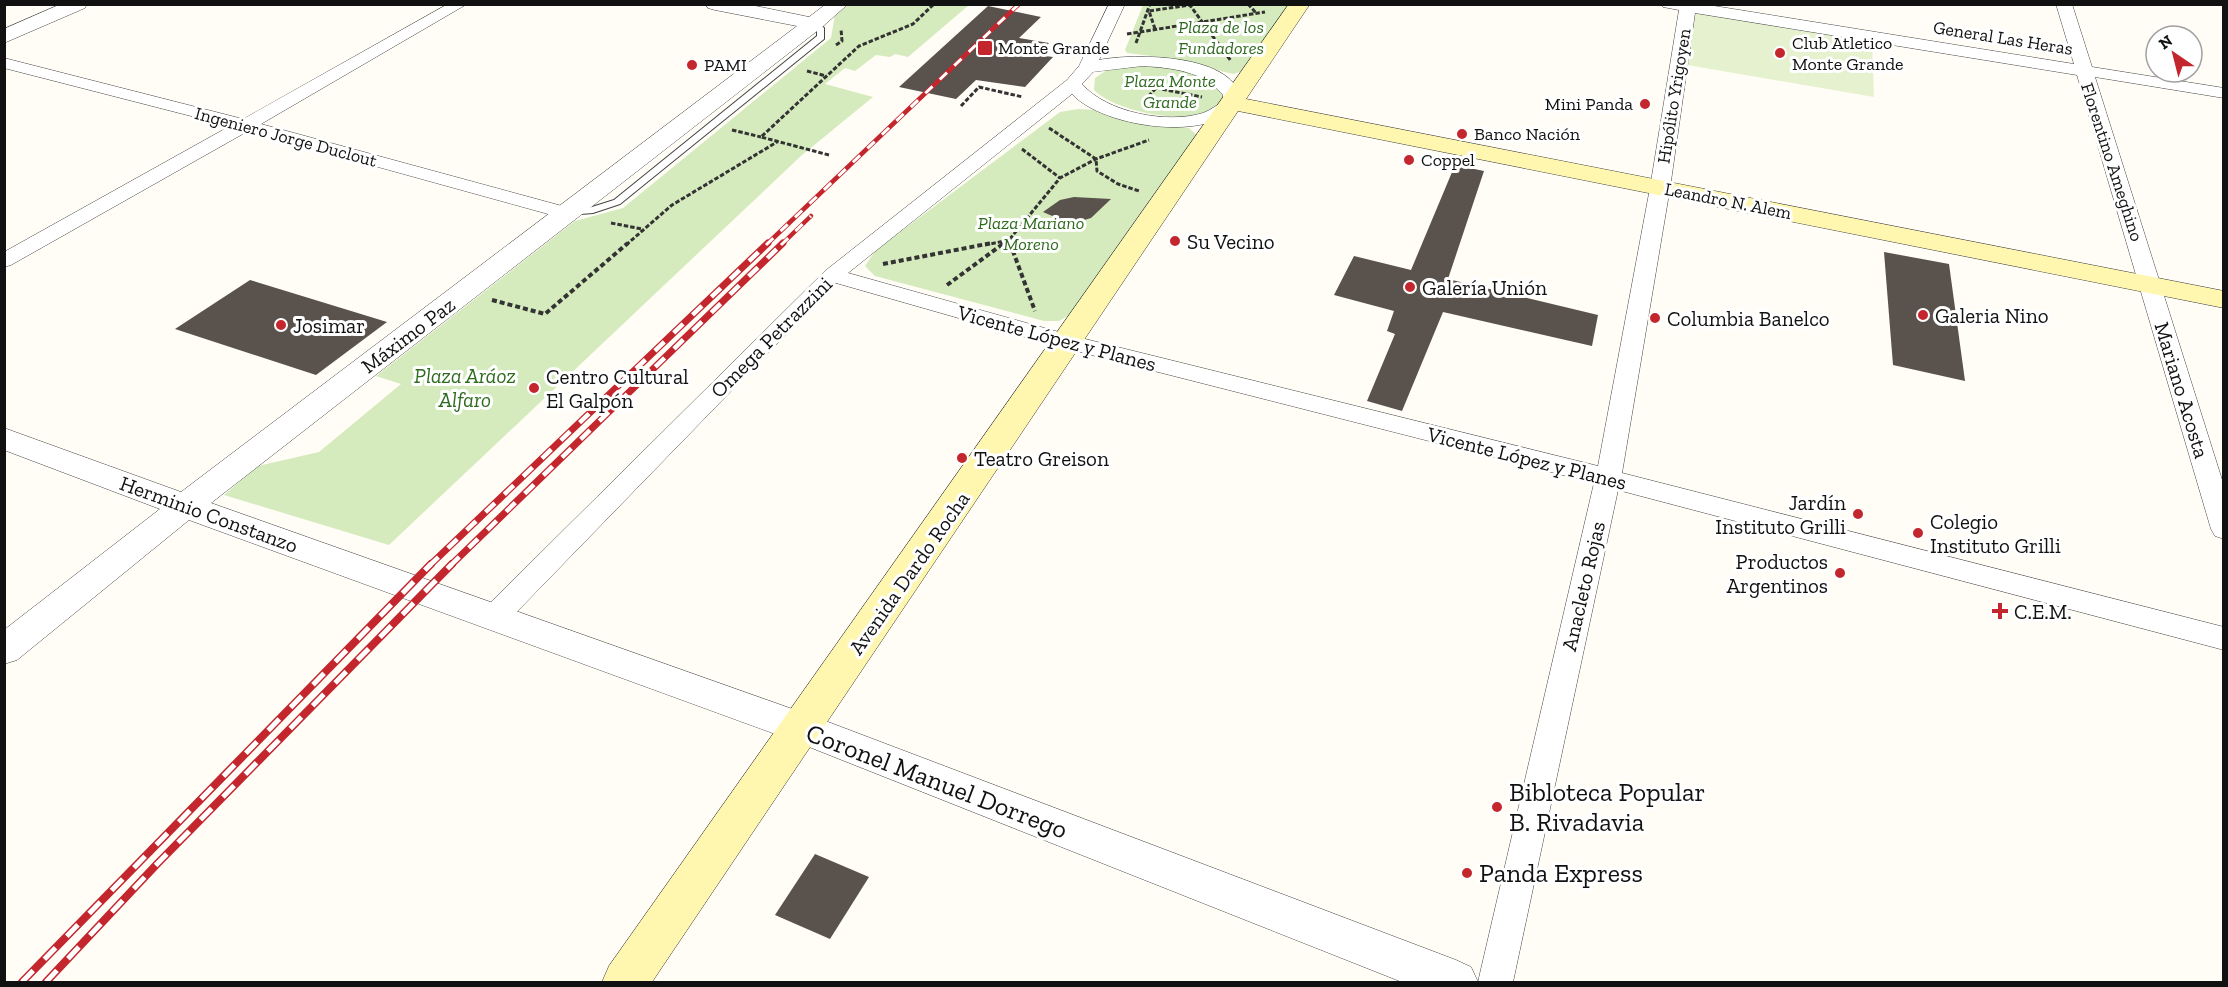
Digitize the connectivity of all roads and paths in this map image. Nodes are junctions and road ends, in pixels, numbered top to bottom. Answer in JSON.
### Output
{"nodes":[{"id":1,"x":78,"y":4,"type":"edge"},
{"id":2,"x":460,"y":4,"type":"edge"},
{"id":3,"x":715,"y":4,"type":"edge"},
{"id":4,"x":838,"y":4,"type":"edge"},
{"id":5,"x":934,"y":4,"type":"edge"},
{"id":6,"x":1117,"y":4,"type":"edge"},
{"id":7,"x":1150,"y":4,"type":"edge"},
{"id":8,"x":1248,"y":4,"type":"edge"},
{"id":9,"x":1300,"y":4,"type":"edge"},
{"id":10,"x":1669,"y":4,"type":"edge"},
{"id":11,"x":2064,"y":4,"type":"edge"},
{"id":12,"x":1190,"y":5,"type":"edge"},
{"id":13,"x":1688,"y":6,"type":"edge"},
{"id":14,"x":1149,"y":10,"type":"junction"},
{"id":15,"x":1274,"y":10,"type":"dead end"},
{"id":16,"x":1257,"y":13,"type":"junction"},
{"id":17,"x":1202,"y":21,"type":"junction"},
{"id":18,"x":814,"y":24,"type":"junction"},
{"id":19,"x":1155,"y":29,"type":"junction"},
{"id":20,"x":1139,"y":31,"type":"junction"},
{"id":21,"x":4,"y":37,"type":"edge"},
{"id":22,"x":1100,"y":39,"type":"junction"},
{"id":23,"x":1134,"y":51,"type":"dead end"},
{"id":24,"x":4,"y":63,"type":"edge"},
{"id":25,"x":1087,"y":68,"type":"junction"},
{"id":26,"x":2083,"y":71,"type":"junction"},
{"id":27,"x":1252,"y":72,"type":"junction"},
{"id":28,"x":1161,"y":82,"type":"dead end"},
{"id":29,"x":1073,"y":84,"type":"junction"},
{"id":30,"x":1156,"y":88,"type":"junction"},
{"id":31,"x":2223,"y":93,"type":"edge"},
{"id":32,"x":1221,"y":101,"type":"junction"},
{"id":33,"x":1143,"y":102,"type":"dead end"},
{"id":34,"x":961,"y":106,"type":"dead end"},
{"id":35,"x":1041,"y":121,"type":"junction"},
{"id":36,"x":1057,"y":121,"type":"dead end"},
{"id":37,"x":246,"y":125,"type":"junction"},
{"id":38,"x":730,"y":129,"type":"dead end"},
{"id":39,"x":761,"y":137,"type":"junction"},
{"id":40,"x":1157,"y":138,"type":"dead end"},
{"id":41,"x":777,"y":142,"type":"junction"},
{"id":42,"x":829,"y":155,"type":"dead end"},
{"id":43,"x":1096,"y":159,"type":"junction"},
{"id":44,"x":1060,"y":178,"type":"junction"},
{"id":45,"x":1660,"y":188,"type":"junction"},
{"id":46,"x":1148,"y":194,"type":"dead end"},
{"id":47,"x":566,"y":213,"type":"junction"},
{"id":48,"x":611,"y":223,"type":"dead end"},
{"id":49,"x":643,"y":230,"type":"junction"},
{"id":50,"x":1010,"y":240,"type":"junction"},
{"id":51,"x":4,"y":261,"type":"edge"},
{"id":52,"x":883,"y":264,"type":"dead end"},
{"id":53,"x":832,"y":275,"type":"junction"},
{"id":54,"x":2151,"y":285,"type":"junction"},
{"id":55,"x":957,"y":290,"type":"dead end"},
{"id":56,"x":491,"y":300,"type":"dead end"},
{"id":57,"x":2223,"y":300,"type":"edge"},
{"id":58,"x":1024,"y":309,"type":"dead end"},
{"id":59,"x":1068,"y":342,"type":"junction"},
{"id":60,"x":4,"y":438,"type":"edge"},
{"id":61,"x":1608,"y":478,"type":"junction"},
{"id":62,"x":185,"y":506,"type":"junction"},
{"id":63,"x":2223,"y":529,"type":"edge"},
{"id":64,"x":415,"y":588,"type":"joint"},
{"id":65,"x":494,"y":617,"type":"junction"},
{"id":66,"x":2223,"y":639,"type":"edge"},
{"id":67,"x":4,"y":650,"type":"edge"},
{"id":68,"x":802,"y":728,"type":"junction"},
{"id":69,"x":625,"y":982,"type":"edge"},
{"id":70,"x":1456,"y":982,"type":"edge"},
{"id":71,"x":1495,"y":982,"type":"edge"}],
"edges":[{"from":1,"to":21,"type":"street"},
{"from":2,"to":37,"type":"street"},
{"from":3,"to":18,"type":"street"},
{"from":4,"to":18,"type":"street","name":"Máximo Paz"},
{"from":5,"to":39,"type":"path"},
{"from":6,"to":22,"type":"street","name":"Omega Petrazzini"},
{"from":7,"to":14,"type":"path"},
{"from":8,"to":16,"type":"path"},
{"from":9,"to":27,"type":"main road","name":"Avenida Dardo Rocha"},
{"from":10,"to":13,"type":"street","name":"General Las Heras"},
{"from":11,"to":26,"type":"street","name":"Florentino Ameghino"},
{"from":12,"to":14,"type":"path"},
{"from":12,"to":17,"type":"path"},
{"from":13,"to":26,"type":"street","name":"General Las Heras"},
{"from":13,"to":45,"type":"street","name":"Hipólito Yrigoyen"},
{"from":14,"to":19,"type":"path"},
{"from":14,"to":20,"type":"path"},
{"from":15,"to":16,"type":"path"},
{"from":16,"to":17,"type":"path"},
{"from":17,"to":19,"type":"path"},
{"from":17,"to":27,"type":"path"},
{"from":18,"to":47,"type":"street","name":"Máximo Paz"},
{"from":19,"to":20,"type":"path"},
{"from":20,"to":22,"type":"path"},
{"from":20,"to":23,"type":"path"},
{"from":22,"to":25,"type":"street","name":"Omega Petrazzini"},
{"from":24,"to":37,"type":"street","name":"Ingeniero Jorge Duclout"},
{"from":25,"to":29,"type":"street","name":"Omega Petrazzini"},
{"from":25,"to":32,"type":"street"},
{"from":26,"to":31,"type":"street","name":"General Las Heras"},
{"from":26,"to":54,"type":"street","name":"Florentino Ameghino"},
{"from":27,"to":32,"type":"main road","name":"Avenida Dardo Rocha"},
{"from":28,"to":30,"type":"path"},
{"from":29,"to":32,"type":"street"},
{"from":29,"to":35,"type":"street","name":"Omega Petrazzini"},
{"from":30,"to":32,"type":"path"},
{"from":30,"to":33,"type":"path"},
{"from":32,"to":45,"type":"main road","name":"Leandro N. Alem"},
{"from":32,"to":59,"type":"main road","name":"Avenida Dardo Rocha"},
{"from":34,"to":35,"type":"path"},
{"from":35,"to":36,"type":"path"},
{"from":35,"to":43,"type":"path"},
{"from":35,"to":44,"type":"path"},
{"from":35,"to":53,"type":"street","name":"Omega Petrazzini"},
{"from":37,"to":47,"type":"street","name":"Ingeniero Jorge Duclout"},
{"from":37,"to":51,"type":"street"},
{"from":38,"to":39,"type":"path"},
{"from":39,"to":41,"type":"path"},
{"from":40,"to":43,"type":"path"},
{"from":41,"to":42,"type":"path"},
{"from":41,"to":49,"type":"path"},
{"from":43,"to":44,"type":"path"},
{"from":43,"to":46,"type":"path"},
{"from":44,"to":50,"type":"path"},
{"from":45,"to":54,"type":"main road","name":"Leandro N. Alem"},
{"from":45,"to":61,"type":"street","name":"Anacleto Rojas"},
{"from":47,"to":62,"type":"street","name":"Máximo Paz"},
{"from":48,"to":49,"type":"path"},
{"from":49,"to":56,"type":"path"},
{"from":50,"to":52,"type":"path"},
{"from":50,"to":55,"type":"path"},
{"from":50,"to":58,"type":"path"},
{"from":53,"to":59,"type":"street","name":"Vicente López y Planes"},
{"from":53,"to":65,"type":"street","name":"Omega Petrazzini"},
{"from":54,"to":57,"type":"main road","name":"Leandro N. Alem"},
{"from":54,"to":63,"type":"street","name":"Mariano Acosta"},
{"from":59,"to":61,"type":"street","name":"Vicente López y Planes"},
{"from":59,"to":68,"type":"main road","name":"Avenida Dardo Rocha"},
{"from":60,"to":62,"type":"street","name":"Herminio Constanzo"},
{"from":61,"to":66,"type":"street","name":"Vicente López y Planes"},
{"from":61,"to":71,"type":"street","name":"Anacleto Rojas"},
{"from":62,"to":64,"type":"street","name":"Herminio Constanzo"},
{"from":62,"to":67,"type":"street","name":"Máximo Paz"},
{"from":64,"to":65,"type":"street","name":"Coronel Manuel Dorrego"},
{"from":65,"to":68,"type":"street","name":"Coronel Manuel Dorrego"},
{"from":68,"to":69,"type":"main road","name":"Avenida Dardo Rocha"},
{"from":68,"to":70,"type":"street","name":"Coronel Manuel Dorrego"}]}
